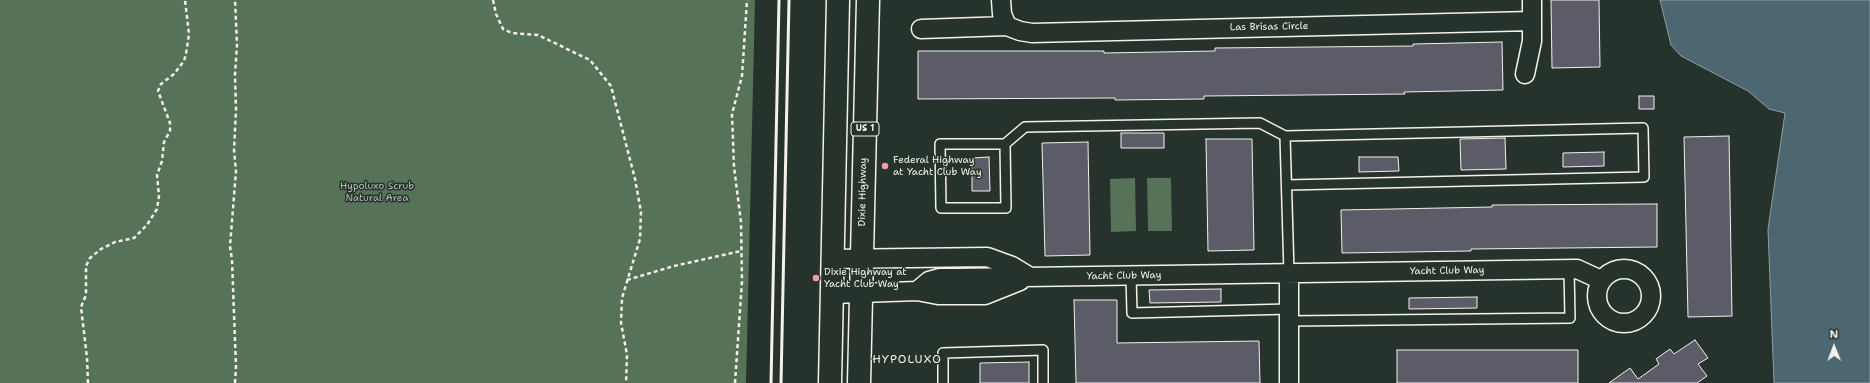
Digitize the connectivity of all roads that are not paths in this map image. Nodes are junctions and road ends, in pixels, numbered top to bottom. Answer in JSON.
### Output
{"nodes":[{"id":1,"x":838,"y":0,"type":"edge"},
{"id":2,"x":868,"y":0,"type":"edge"},
{"id":3,"x":1001,"y":0,"type":"edge"},
{"id":4,"x":1532,"y":0,"type":"edge"},
{"id":5,"x":1532,"y":21,"type":"junction"},
{"id":6,"x":1007,"y":26,"type":"junction"},
{"id":7,"x":921,"y":29,"type":"dead end"},
{"id":8,"x":1525,"y":74,"type":"dead end"},
{"id":9,"x":1285,"y":136,"type":"junction"},
{"id":10,"x":1005,"y":144,"type":"junction"},
{"id":11,"x":1287,"y":185,"type":"junction"},
{"id":12,"x":958,"y":257,"type":"junction"},
{"id":13,"x":833,"y":259,"type":"junction"},
{"id":14,"x":862,"y":259,"type":"junction"},
{"id":15,"x":1569,"y":269,"type":"junction"},
{"id":16,"x":1289,"y":273,"type":"junction"},
{"id":17,"x":1131,"y":276,"type":"junction"},
{"id":18,"x":1030,"y":277,"type":"junction"},
{"id":19,"x":956,"y":278,"type":"junction"},
{"id":20,"x":1601,"y":280,"type":"dead end"},
{"id":21,"x":917,"y":291,"type":"junction"},
{"id":22,"x":832,"y":294,"type":"junction"},
{"id":23,"x":861,"y":294,"type":"junction"},
{"id":24,"x":955,"y":295,"type":"junction"},
{"id":25,"x":1289,"y":315,"type":"junction"},
{"id":26,"x":830,"y":383,"type":"edge"},
{"id":27,"x":858,"y":383,"type":"edge"},
{"id":28,"x":943,"y":383,"type":"edge"},
{"id":29,"x":1043,"y":383,"type":"edge"},
{"id":30,"x":1289,"y":383,"type":"edge"}],
"edges":[{"from":1,"to":13,"type":"main road"},
{"from":2,"to":14,"type":"main road","name":"Dixie Highway","number":"US 1"},
{"from":3,"to":6,"type":"street"},
{"from":4,"to":5,"type":"street"},
{"from":5,"to":6,"type":"street","name":"Las Brisas Circle"},
{"from":5,"to":8,"type":"street"},
{"from":6,"to":7,"type":"street","name":"Las Brisas Circle"},
{"from":9,"to":10,"type":"lane"},
{"from":9,"to":11,"type":"lane"},
{"from":9,"to":11,"type":"lane"},
{"from":10,"to":10,"type":"lane"},
{"from":11,"to":16,"type":"lane"},
{"from":12,"to":14,"type":"street"},
{"from":12,"to":18,"type":"street"},
{"from":12,"to":19,"type":"street"},
{"from":13,"to":14,"type":"street"},
{"from":13,"to":22,"type":"main road"},
{"from":14,"to":23,"type":"main road","name":"Dixie Highway","number":"US 1"},
{"from":15,"to":16,"type":"street","name":"Yacht Club Way"},
{"from":15,"to":20,"type":"street","name":"Yacht Club Way"},
{"from":15,"to":25,"type":"lane"},
{"from":16,"to":17,"type":"street","name":"Yacht Club Way"},
{"from":16,"to":25,"type":"street"},
{"from":17,"to":18,"type":"street","name":"Yacht Club Way"},
{"from":17,"to":25,"type":"lane"},
{"from":18,"to":19,"type":"street","name":"Yacht Club Way"},
{"from":18,"to":24,"type":"street","name":"Yacht Club Way"},
{"from":19,"to":21,"type":"street","name":"Yacht Club Way"},
{"from":19,"to":24,"type":"street"},
{"from":21,"to":23,"type":"street","name":"Yacht Club Way"},
{"from":21,"to":24,"type":"street","name":"Yacht Club Way"},
{"from":22,"to":23,"type":"street","name":"Yacht Club Way"},
{"from":22,"to":26,"type":"main road"},
{"from":23,"to":27,"type":"main road","name":"Dixie Highway","number":"US 1"},
{"from":25,"to":30,"type":"street"},
{"from":28,"to":29,"type":"lane"}]}
